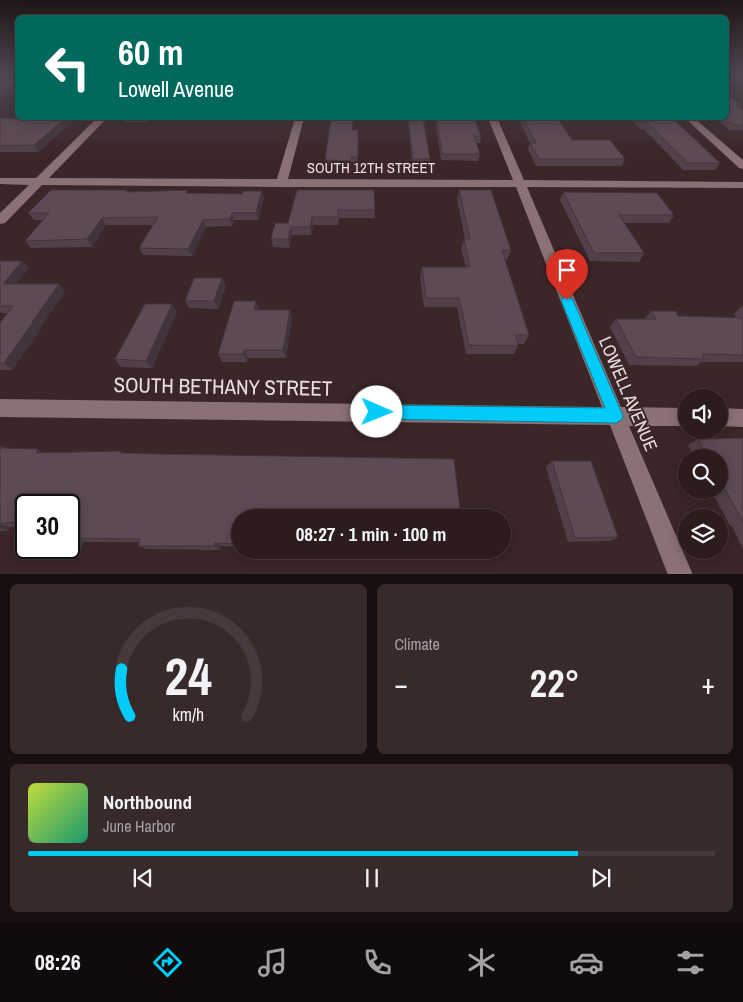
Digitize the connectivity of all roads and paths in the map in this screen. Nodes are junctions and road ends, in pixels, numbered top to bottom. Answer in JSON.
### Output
{"nodes":[{"id":1,"x":100,"y":120,"type":"edge"},
{"id":2,"x":299,"y":120,"type":"edge"},
{"id":3,"x":494,"y":120,"type":"edge"},
{"id":4,"x":691,"y":120,"type":"edge"},
{"id":5,"x":743,"y":166,"type":"edge"},
{"id":6,"x":0,"y":181,"type":"edge"},
{"id":7,"x":37,"y":182,"type":"junction"},
{"id":8,"x":519,"y":183,"type":"junction"},
{"id":9,"x":281,"y":184,"type":"junction"},
{"id":10,"x":743,"y":184,"type":"edge"},
{"id":11,"x":0,"y":220,"type":"edge"},
{"id":12,"x":0,"y":408,"type":"edge"},
{"id":13,"x":616,"y":416,"type":"junction"},
{"id":14,"x":678,"y":417,"type":"edge"},
{"id":15,"x":728,"y":417,"type":"edge"},
{"id":16,"x":743,"y":418,"type":"edge"},
{"id":17,"x":681,"y":574,"type":"edge"}],
"edges":[{"from":1,"to":7,"type":"street"},
{"from":2,"to":9,"type":"street"},
{"from":3,"to":8,"type":"street","name":"LOWELL AVENUE"},
{"from":4,"to":5,"type":"street"},
{"from":6,"to":7,"type":"street","name":"SOUTH 12TH STREET"},
{"from":7,"to":9,"type":"street","name":"SOUTH 12TH STREET"},
{"from":7,"to":11,"type":"street"},
{"from":8,"to":9,"type":"street","name":"SOUTH 12TH STREET"},
{"from":8,"to":10,"type":"street","name":"SOUTH 12TH STREET"},
{"from":8,"to":13,"type":"street","name":"LOWELL AVENUE"},
{"from":12,"to":13,"type":"street","name":"SOUTH BETHANY STREET"},
{"from":13,"to":14,"type":"street","name":"SOUTH BETHANY STREET"},
{"from":13,"to":17,"type":"street","name":"LOWELL AVENUE"},
{"from":15,"to":16,"type":"street"}]}
